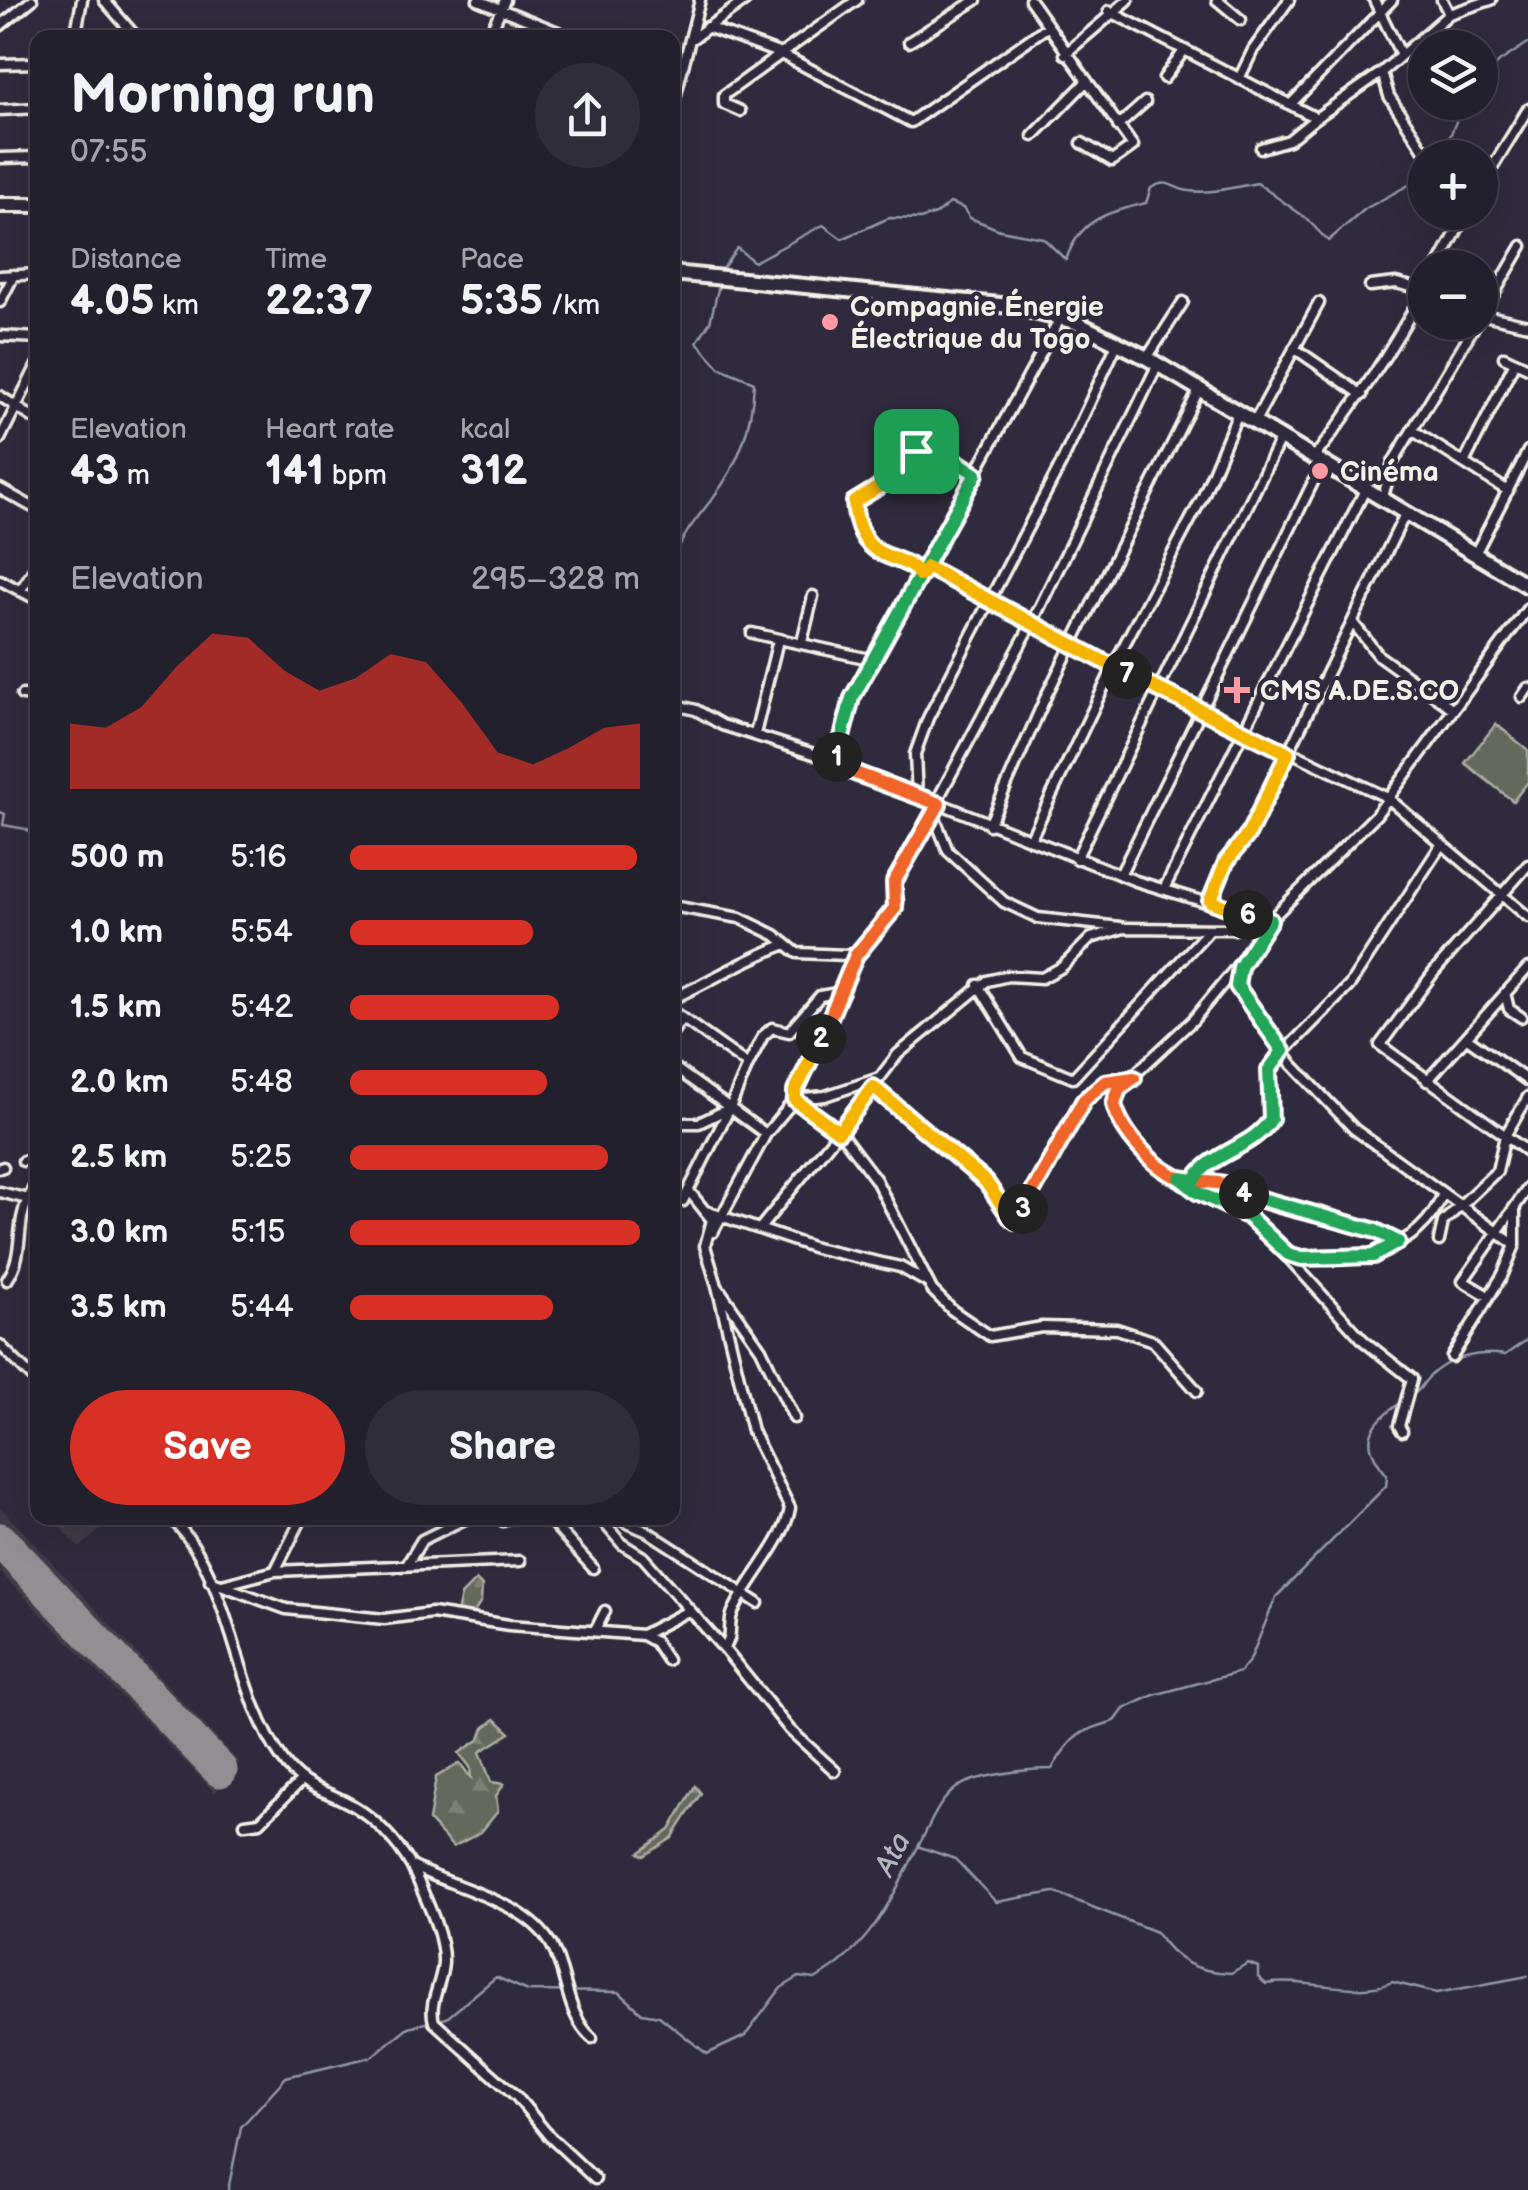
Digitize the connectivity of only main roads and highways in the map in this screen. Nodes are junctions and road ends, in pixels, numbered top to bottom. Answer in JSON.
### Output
{"nodes":[{"id":1,"x":0,"y":205,"type":"edge"},
{"id":2,"x":30,"y":205,"type":"edge"},
{"id":3,"x":680,"y":274,"type":"edge"},
{"id":4,"x":1528,"y":586,"type":"edge"}],
"edges":[{"from":1,"to":2,"type":"highway"},
{"from":3,"to":4,"type":"highway"}]}
